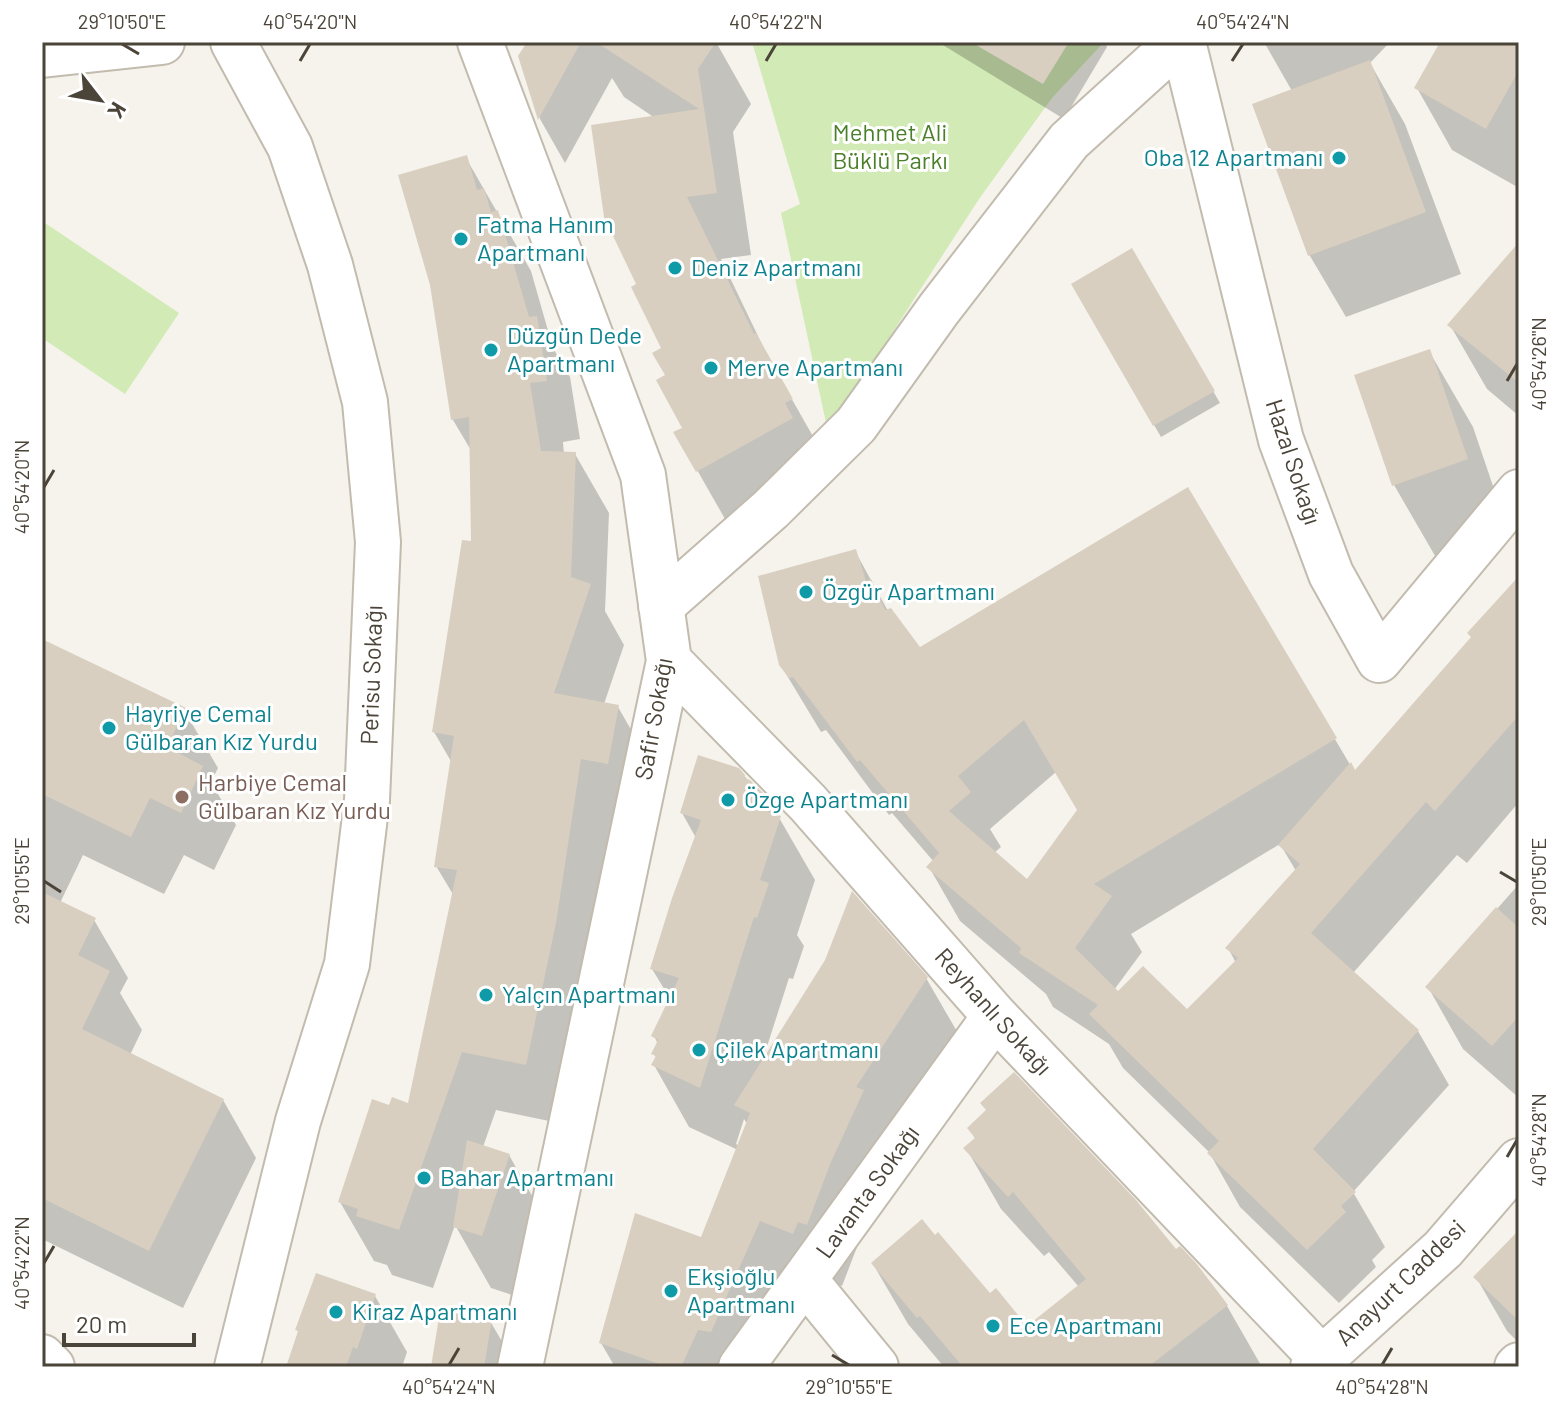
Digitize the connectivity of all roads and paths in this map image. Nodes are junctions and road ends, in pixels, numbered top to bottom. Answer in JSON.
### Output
{"nodes":[{"id":1,"x":162,"y":42,"type":"edge"},
{"id":2,"x":233,"y":42,"type":"edge"},
{"id":3,"x":480,"y":42,"type":"edge"},
{"id":4,"x":1180,"y":42,"type":"edge"},
{"id":5,"x":42,"y":55,"type":"edge"},
{"id":6,"x":1519,"y":492,"type":"edge"},
{"id":7,"x":661,"y":606,"type":"junction"},
{"id":8,"x":669,"y":661,"type":"junction"},
{"id":9,"x":995,"y":1016,"type":"junction"},
{"id":10,"x":1519,"y":1161,"type":"edge"},
{"id":11,"x":805,"y":1280,"type":"junction"},
{"id":12,"x":42,"y":1357,"type":"edge"},
{"id":13,"x":1318,"y":1363,"type":"edge"},
{"id":14,"x":52,"y":1367,"type":"edge"},
{"id":15,"x":237,"y":1367,"type":"edge"},
{"id":16,"x":520,"y":1367,"type":"edge"},
{"id":17,"x":741,"y":1367,"type":"edge"},
{"id":18,"x":876,"y":1367,"type":"edge"}],
"edges":[{"from":1,"to":5,"type":"street"},
{"from":2,"to":15,"type":"street","name":"Perisu Sokağı"},
{"from":3,"to":7,"type":"street","name":"Safir Sokağı"},
{"from":4,"to":6,"type":"street","name":"Hazal Sokağı"},
{"from":4,"to":7,"type":"street"},
{"from":7,"to":8,"type":"street","name":"Safir Sokağı"},
{"from":8,"to":9,"type":"street","name":"Reyhanlı Sokağı"},
{"from":8,"to":16,"type":"street","name":"Safir Sokağı"},
{"from":9,"to":11,"type":"street","name":"Lavanta Sokağı"},
{"from":9,"to":13,"type":"street","name":"Reyhanlı Sokağı"},
{"from":10,"to":13,"type":"street","name":"Anayurt Caddesi"},
{"from":11,"to":17,"type":"street","name":"Lavanta Sokağı"},
{"from":11,"to":18,"type":"street"},
{"from":12,"to":14,"type":"street"}]}
